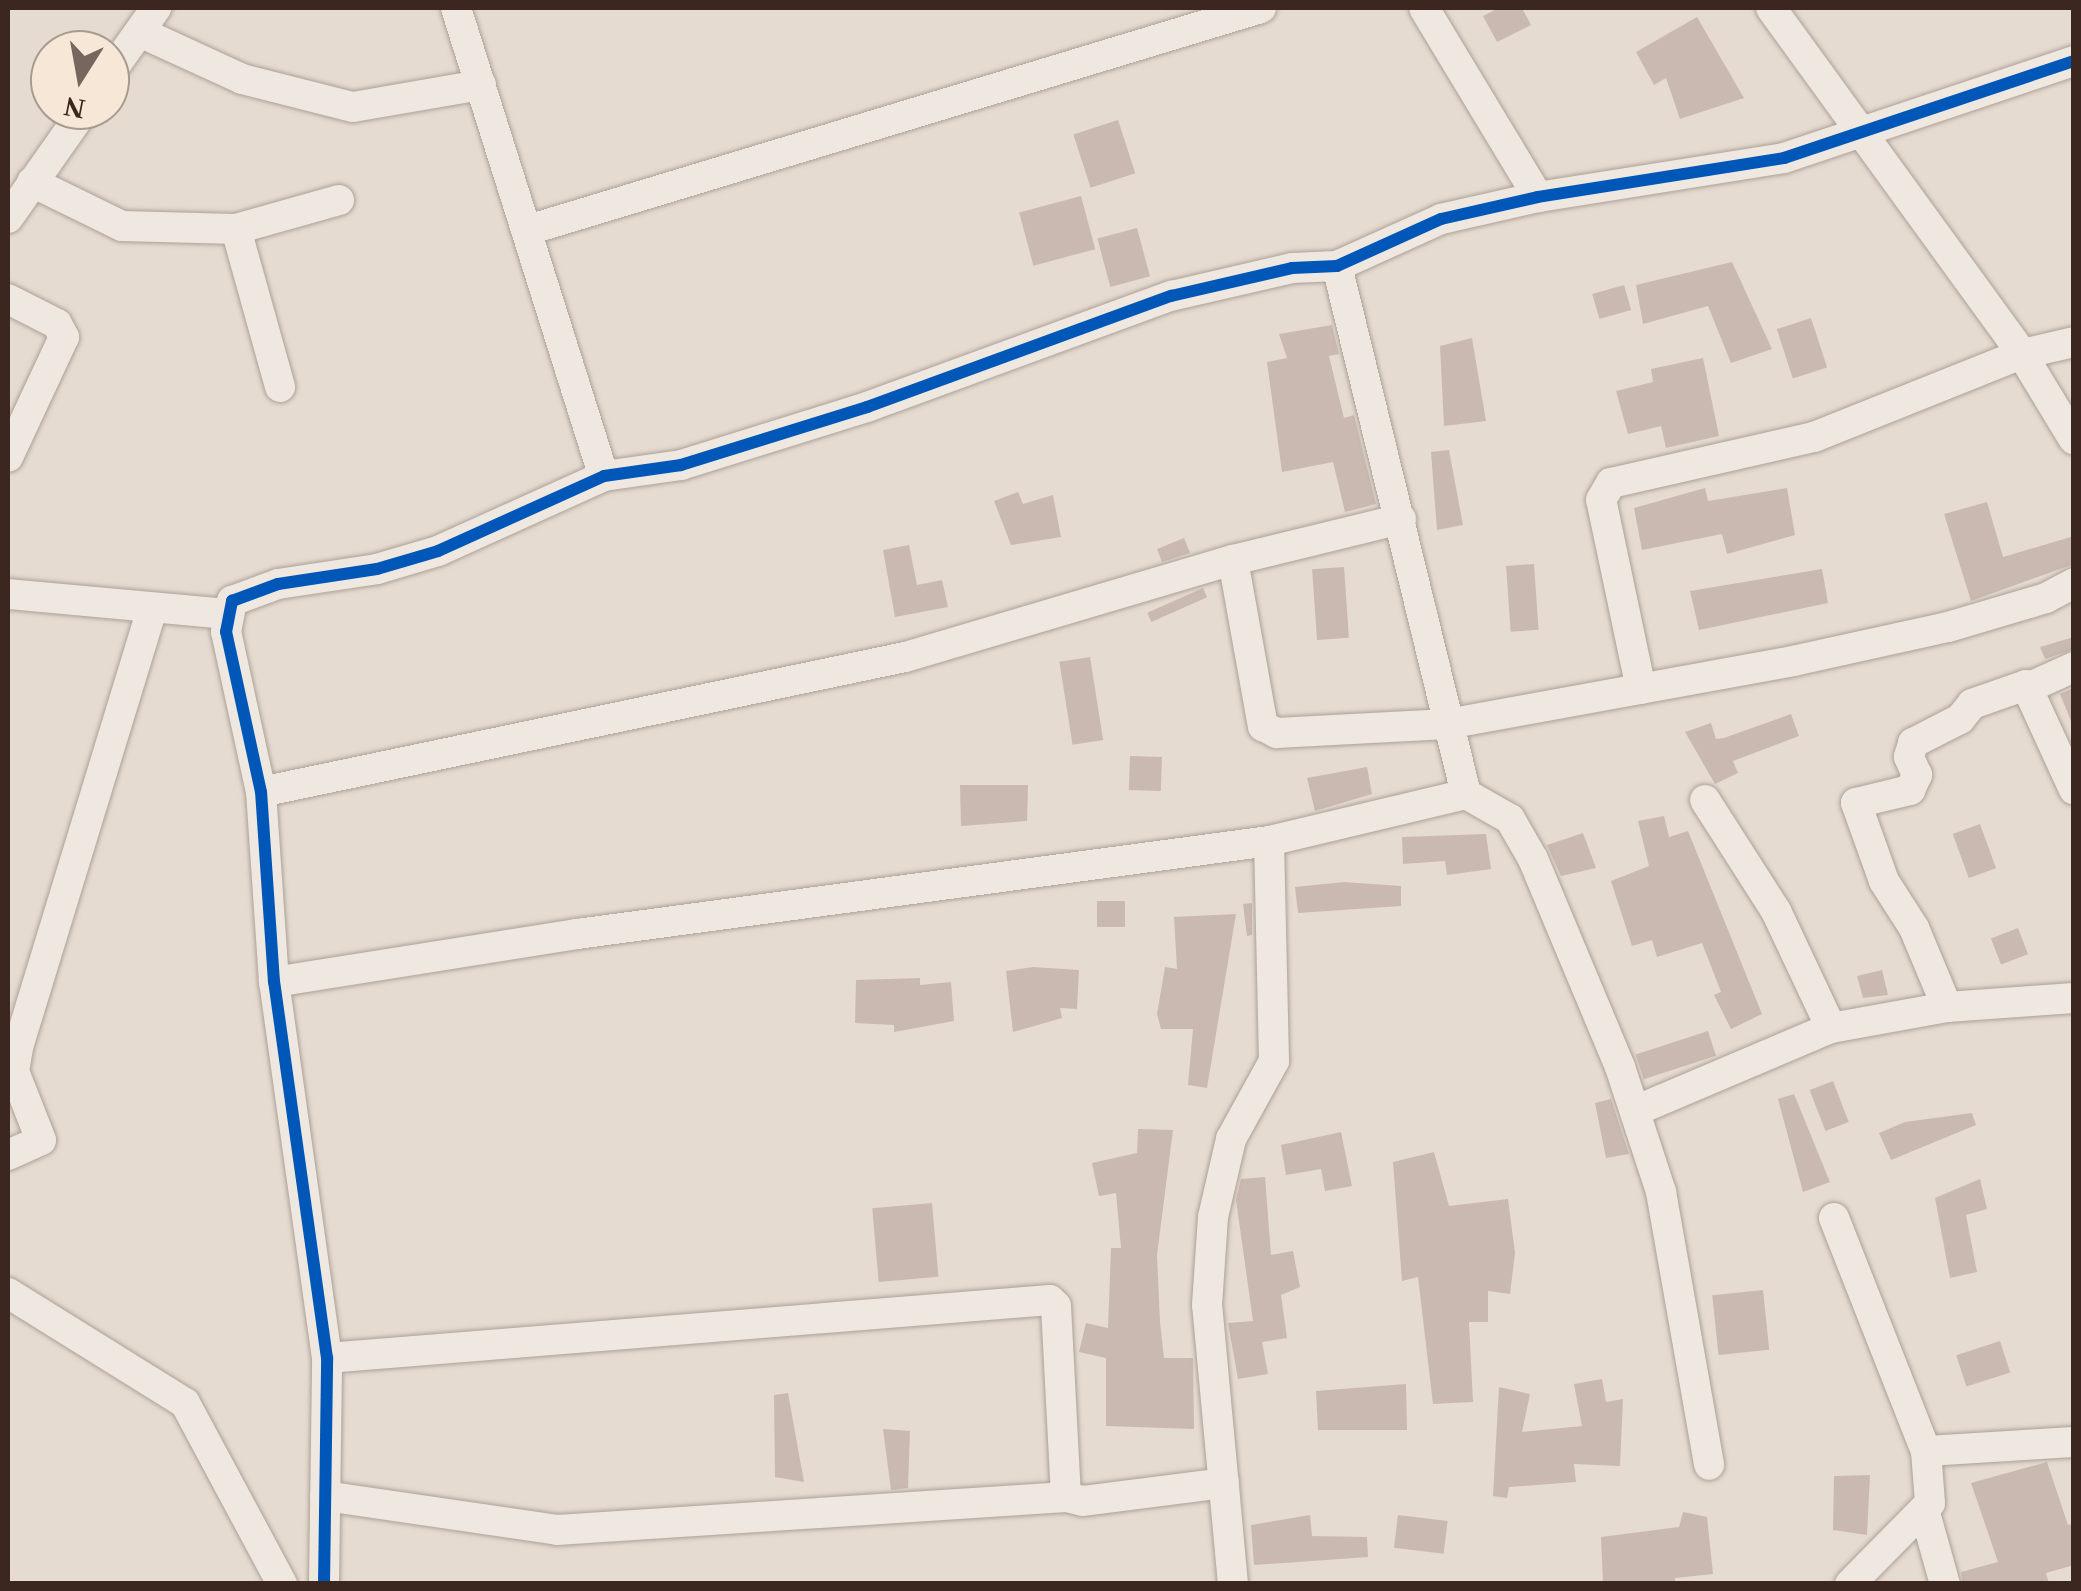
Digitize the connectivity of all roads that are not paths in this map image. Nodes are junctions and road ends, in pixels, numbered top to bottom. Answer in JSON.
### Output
{"nodes":[{"id":1,"x":456,"y":8,"type":"edge"},
{"id":2,"x":1261,"y":8,"type":"edge"},
{"id":3,"x":1424,"y":8,"type":"edge"},
{"id":4,"x":1771,"y":8,"type":"edge"},
{"id":5,"x":149,"y":20,"type":"edge"},
{"id":6,"x":130,"y":46,"type":"edge"},
{"id":7,"x":2074,"y":61,"type":"edge"},
{"id":8,"x":481,"y":84,"type":"junction"},
{"id":9,"x":70,"y":130,"type":"edge"},
{"id":10,"x":1859,"y":135,"type":"junction"},
{"id":11,"x":32,"y":182,"type":"junction"},
{"id":12,"x":1538,"y":196,"type":"junction"},
{"id":13,"x":339,"y":200,"type":"dead end"},
{"id":14,"x":8,"y":218,"type":"edge"},
{"id":15,"x":236,"y":229,"type":"junction"},
{"id":16,"x":528,"y":230,"type":"junction"},
{"id":17,"x":1338,"y":266,"type":"junction"},
{"id":18,"x":8,"y":299,"type":"edge"},
{"id":19,"x":2074,"y":342,"type":"edge"},
{"id":20,"x":2022,"y":354,"type":"junction"},
{"id":21,"x":280,"y":387,"type":"dead end"},
{"id":22,"x":2074,"y":440,"type":"edge"},
{"id":23,"x":8,"y":457,"type":"edge"},
{"id":24,"x":604,"y":476,"type":"junction"},
{"id":25,"x":1401,"y":520,"type":"junction"},
{"id":26,"x":1233,"y":560,"type":"junction"},
{"id":27,"x":2074,"y":583,"type":"edge"},
{"id":28,"x":8,"y":594,"type":"edge"},
{"id":29,"x":151,"y":610,"type":"junction"},
{"id":30,"x":226,"y":614,"type":"junction"},
{"id":31,"x":2074,"y":667,"type":"edge"},
{"id":32,"x":2030,"y":687,"type":"junction"},
{"id":33,"x":1641,"y":688,"type":"junction"},
{"id":34,"x":1447,"y":724,"type":"junction"},
{"id":35,"x":2074,"y":790,"type":"edge"},
{"id":36,"x":261,"y":792,"type":"junction"},
{"id":37,"x":1466,"y":794,"type":"junction"},
{"id":38,"x":1705,"y":800,"type":"dead end"},
{"id":39,"x":1269,"y":842,"type":"junction"},
{"id":40,"x":274,"y":982,"type":"junction"},
{"id":41,"x":2074,"y":998,"type":"edge"},
{"id":42,"x":1947,"y":1007,"type":"junction"},
{"id":43,"x":1831,"y":1028,"type":"junction"},
{"id":44,"x":1636,"y":1111,"type":"junction"},
{"id":45,"x":8,"y":1155,"type":"edge"},
{"id":46,"x":1834,"y":1218,"type":"dead end"},
{"id":47,"x":8,"y":1293,"type":"edge"},
{"id":48,"x":328,"y":1358,"type":"junction"},
{"id":49,"x":2074,"y":1442,"type":"edge"},
{"id":50,"x":1926,"y":1452,"type":"junction"},
{"id":51,"x":1709,"y":1465,"type":"dead end"},
{"id":52,"x":1224,"y":1483,"type":"junction"},
{"id":53,"x":325,"y":1496,"type":"junction"},
{"id":54,"x":1066,"y":1497,"type":"junction"},
{"id":55,"x":1925,"y":1513,"type":"junction"},
{"id":56,"x":282,"y":1584,"type":"edge"},
{"id":57,"x":324,"y":1584,"type":"edge"},
{"id":58,"x":1234,"y":1584,"type":"edge"},
{"id":59,"x":1850,"y":1584,"type":"edge"},
{"id":60,"x":1944,"y":1584,"type":"edge"}],
"edges":[{"from":1,"to":8,"type":"street"},
{"from":2,"to":16,"type":"street"},
{"from":3,"to":12,"type":"street"},
{"from":4,"to":10,"type":"street"},
{"from":5,"to":6,"type":"street"},
{"from":5,"to":8,"type":"street"},
{"from":7,"to":10,"type":"street"},
{"from":8,"to":16,"type":"street"},
{"from":9,"to":11,"type":"street"},
{"from":10,"to":12,"type":"street"},
{"from":10,"to":20,"type":"street"},
{"from":11,"to":14,"type":"street"},
{"from":11,"to":15,"type":"street"},
{"from":12,"to":17,"type":"street"},
{"from":13,"to":15,"type":"street"},
{"from":15,"to":21,"type":"street"},
{"from":16,"to":24,"type":"street"},
{"from":17,"to":24,"type":"street"},
{"from":17,"to":25,"type":"street"},
{"from":18,"to":23,"type":"street"},
{"from":19,"to":20,"type":"street"},
{"from":20,"to":22,"type":"street"},
{"from":20,"to":33,"type":"street"},
{"from":24,"to":30,"type":"street"},
{"from":25,"to":26,"type":"street"},
{"from":25,"to":34,"type":"street"},
{"from":26,"to":34,"type":"street"},
{"from":26,"to":36,"type":"street"},
{"from":27,"to":33,"type":"street"},
{"from":28,"to":29,"type":"street"},
{"from":29,"to":30,"type":"street"},
{"from":29,"to":45,"type":"street"},
{"from":30,"to":36,"type":"street"},
{"from":31,"to":32,"type":"street"},
{"from":32,"to":35,"type":"street"},
{"from":32,"to":42,"type":"street"},
{"from":33,"to":34,"type":"street"},
{"from":34,"to":37,"type":"street"},
{"from":36,"to":40,"type":"street"},
{"from":37,"to":39,"type":"street"},
{"from":37,"to":44,"type":"street"},
{"from":38,"to":43,"type":"street"},
{"from":39,"to":40,"type":"street"},
{"from":39,"to":52,"type":"street"},
{"from":40,"to":48,"type":"street"},
{"from":41,"to":42,"type":"street"},
{"from":42,"to":43,"type":"street"},
{"from":43,"to":44,"type":"street"},
{"from":44,"to":51,"type":"street"},
{"from":46,"to":50,"type":"street"},
{"from":47,"to":56,"type":"street"},
{"from":48,"to":53,"type":"street"},
{"from":48,"to":54,"type":"street"},
{"from":49,"to":50,"type":"street"},
{"from":50,"to":55,"type":"street"},
{"from":52,"to":54,"type":"street"},
{"from":52,"to":58,"type":"street"},
{"from":53,"to":54,"type":"street"},
{"from":53,"to":57,"type":"street"},
{"from":55,"to":59,"type":"street"},
{"from":55,"to":60,"type":"street"}]}
